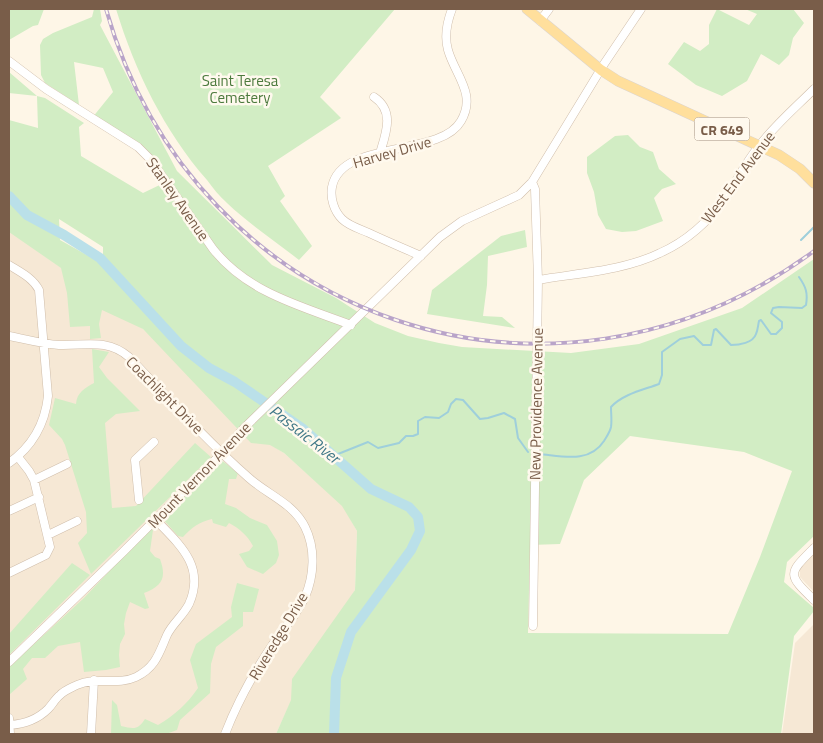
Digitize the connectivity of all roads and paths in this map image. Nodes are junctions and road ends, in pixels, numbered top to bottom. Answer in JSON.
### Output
{"nodes":[{"id":1,"x":452,"y":9,"type":"edge"},
{"id":2,"x":527,"y":9,"type":"edge"},
{"id":3,"x":549,"y":9,"type":"edge"},
{"id":4,"x":641,"y":9,"type":"edge"},
{"id":5,"x":540,"y":21,"type":"junction"},
{"id":6,"x":9,"y":61,"type":"edge"},
{"id":7,"x":601,"y":70,"type":"junction"},
{"id":8,"x":814,"y":88,"type":"edge"},
{"id":9,"x":374,"y":97,"type":"dead end"},
{"id":10,"x":759,"y":145,"type":"junction"},
{"id":11,"x":380,"y":153,"type":"junction"},
{"id":12,"x":532,"y":182,"type":"junction"},
{"id":13,"x":814,"y":183,"type":"edge"},
{"id":14,"x":421,"y":256,"type":"junction"},
{"id":15,"x":9,"y":265,"type":"edge"},
{"id":16,"x":538,"y":280,"type":"junction"},
{"id":17,"x":351,"y":325,"type":"junction"},
{"id":18,"x":9,"y":336,"type":"edge"},
{"id":19,"x":44,"y":343,"type":"junction"},
{"id":20,"x":154,"y":442,"type":"dead end"},
{"id":21,"x":222,"y":452,"type":"junction"},
{"id":22,"x":18,"y":457,"type":"junction"},
{"id":23,"x":9,"y":463,"type":"edge"},
{"id":24,"x":68,"y":464,"type":"dead end"},
{"id":25,"x":34,"y":480,"type":"junction"},
{"id":26,"x":39,"y":497,"type":"junction"},
{"id":27,"x":139,"y":500,"type":"dead end"},
{"id":28,"x":9,"y":511,"type":"edge"},
{"id":29,"x":155,"y":520,"type":"junction"},
{"id":30,"x":77,"y":521,"type":"dead end"},
{"id":31,"x":48,"y":535,"type":"junction"},
{"id":32,"x":814,"y":548,"type":"edge"},
{"id":33,"x":9,"y":573,"type":"edge"},
{"id":34,"x":814,"y":600,"type":"edge"},
{"id":35,"x":533,"y":626,"type":"dead end"},
{"id":36,"x":9,"y":662,"type":"edge"},
{"id":37,"x":94,"y":680,"type":"junction"},
{"id":38,"x":10,"y":722,"type":"edge"},
{"id":39,"x":10,"y":734,"type":"edge"},
{"id":40,"x":91,"y":734,"type":"edge"},
{"id":41,"x":225,"y":734,"type":"edge"}],
"edges":[{"from":1,"to":11,"type":"street","name":"Harvey Drive"},
{"from":2,"to":5,"type":"main road","number":"CR 649"},
{"from":3,"to":5,"type":"street"},
{"from":4,"to":7,"type":"street","name":"Mount Vernon Avenue"},
{"from":5,"to":7,"type":"main road","number":"CR 649"},
{"from":6,"to":17,"type":"street","name":"Stanley Avenue"},
{"from":7,"to":10,"type":"main road","number":"CR 649"},
{"from":7,"to":12,"type":"street","name":"Mount Vernon Avenue"},
{"from":8,"to":10,"type":"street","name":"West End Avenue"},
{"from":9,"to":11,"type":"street"},
{"from":10,"to":13,"type":"main road","number":"CR 649"},
{"from":10,"to":16,"type":"street","name":"West End Avenue"},
{"from":11,"to":14,"type":"street","name":"Harvey Drive"},
{"from":12,"to":14,"type":"street","name":"Mount Vernon Avenue"},
{"from":12,"to":16,"type":"street","name":"New Providence Avenue"},
{"from":14,"to":17,"type":"street","name":"Mount Vernon Avenue"},
{"from":15,"to":19,"type":"street"},
{"from":16,"to":35,"type":"street","name":"New Providence Avenue"},
{"from":17,"to":21,"type":"street","name":"Mount Vernon Avenue"},
{"from":18,"to":19,"type":"street","name":"Coachlight Drive"},
{"from":19,"to":21,"type":"street","name":"Coachlight Drive"},
{"from":19,"to":22,"type":"street"},
{"from":20,"to":27,"type":"street"},
{"from":21,"to":29,"type":"street","name":"Mount Vernon Avenue"},
{"from":21,"to":41,"type":"street","name":"Riveredge Drive"},
{"from":22,"to":23,"type":"street"},
{"from":22,"to":25,"type":"street"},
{"from":24,"to":25,"type":"street"},
{"from":25,"to":26,"type":"street"},
{"from":26,"to":28,"type":"street"},
{"from":26,"to":31,"type":"street"},
{"from":29,"to":36,"type":"street","name":"Mount Vernon Avenue"},
{"from":29,"to":37,"type":"street"},
{"from":30,"to":31,"type":"street"},
{"from":31,"to":33,"type":"street"},
{"from":32,"to":34,"type":"street"},
{"from":37,"to":38,"type":"street"},
{"from":37,"to":40,"type":"street"},
{"from":38,"to":39,"type":"street"}]}
